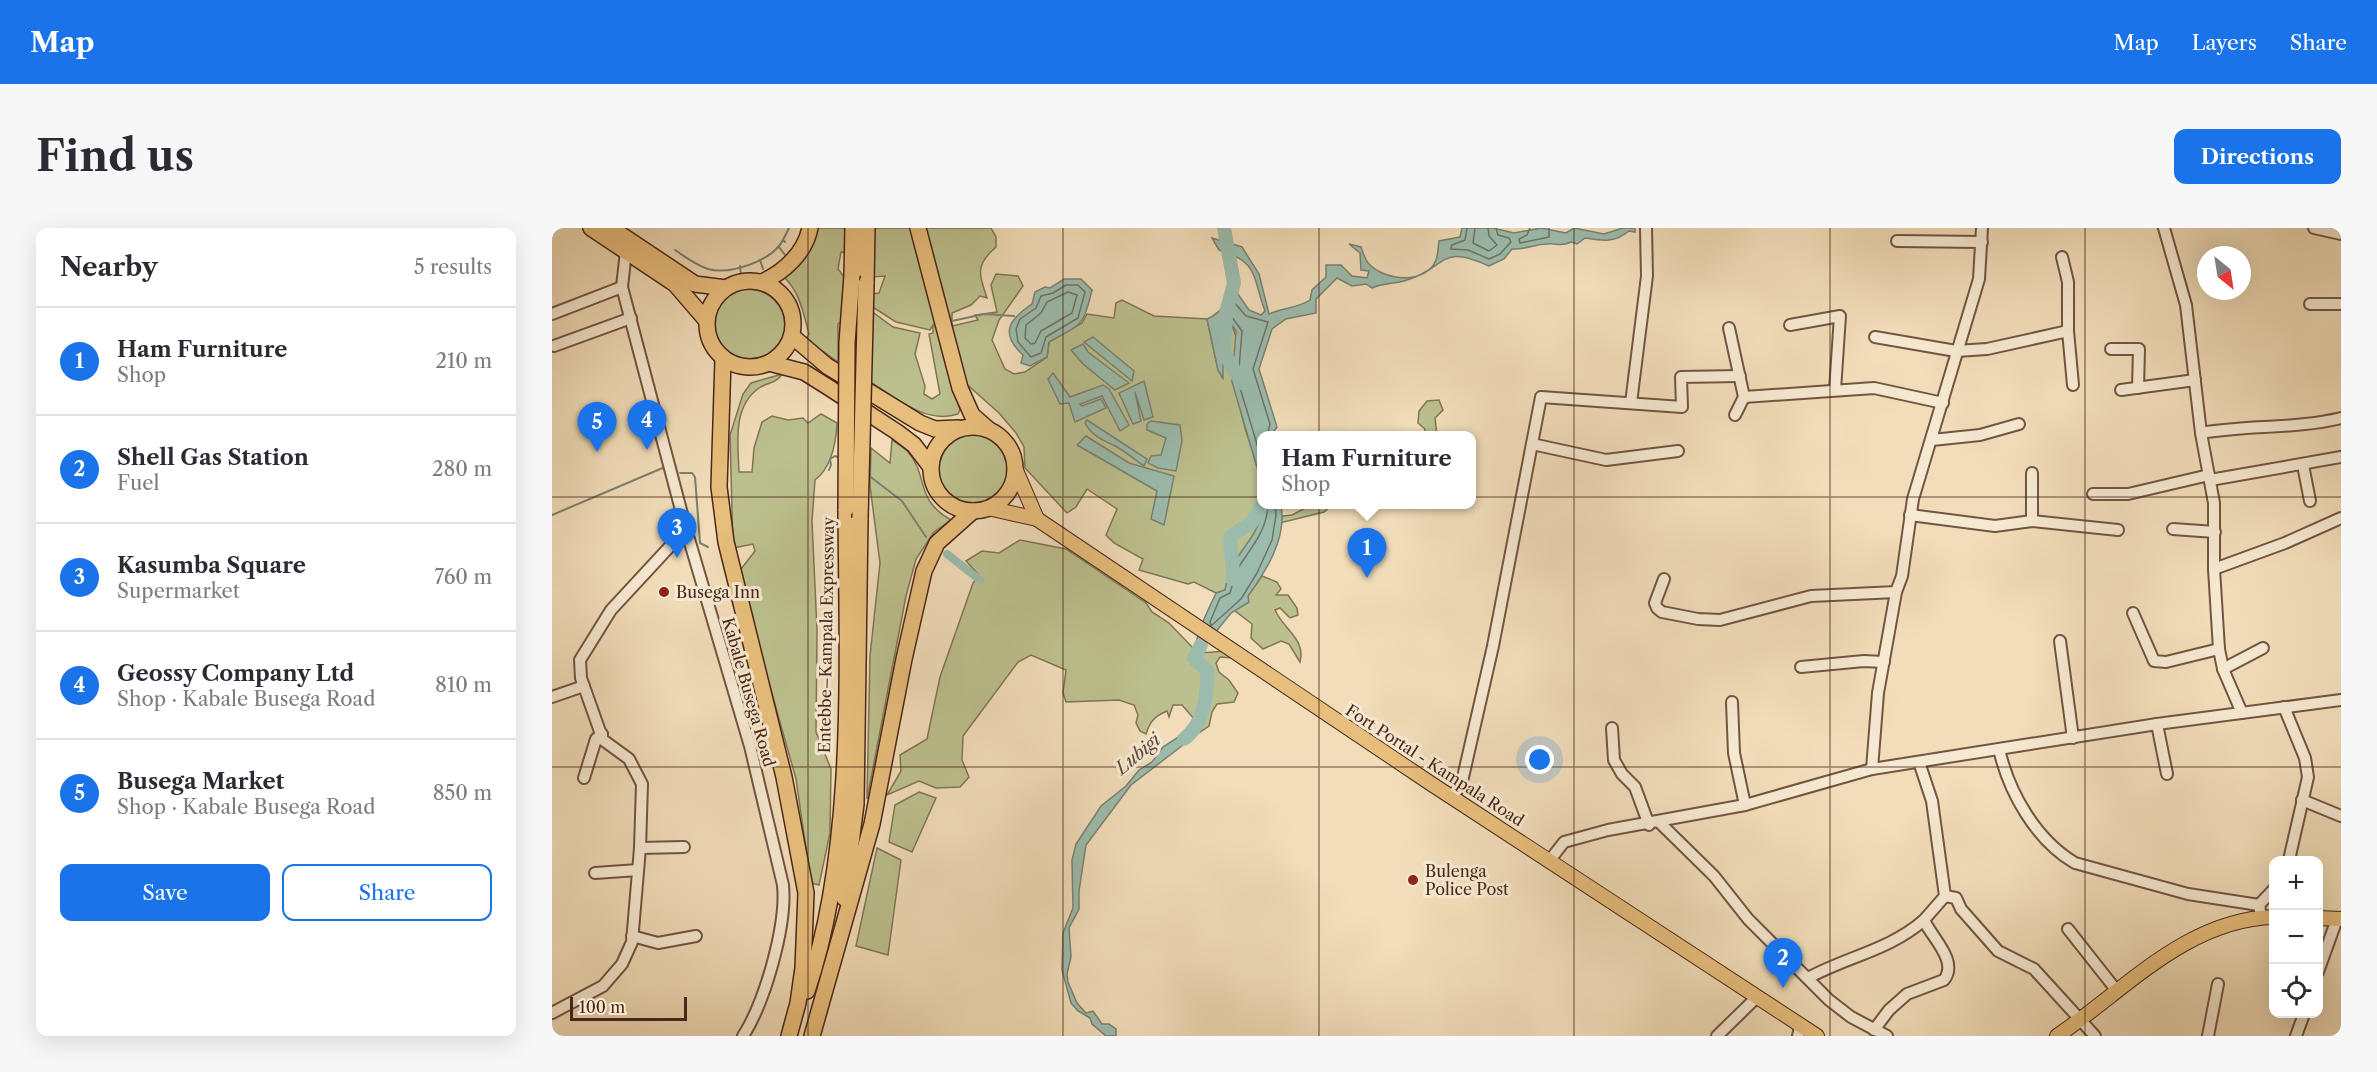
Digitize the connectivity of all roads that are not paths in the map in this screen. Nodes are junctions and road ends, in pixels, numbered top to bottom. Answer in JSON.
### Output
{"nodes":[{"id":1,"x":591,"y":228,"type":"edge"},
{"id":2,"x":611,"y":228,"type":"edge"},
{"id":3,"x":810,"y":228,"type":"edge"},
{"id":4,"x":853,"y":228,"type":"edge"},
{"id":5,"x":867,"y":228,"type":"edge"},
{"id":6,"x":918,"y":228,"type":"edge"},
{"id":7,"x":1646,"y":228,"type":"edge"},
{"id":8,"x":1983,"y":228,"type":"edge"},
{"id":9,"x":2164,"y":228,"type":"edge"},
{"id":10,"x":2314,"y":228,"type":"edge"},
{"id":11,"x":2341,"y":234,"type":"edge"},
{"id":12,"x":1897,"y":241,"type":"dead end"},
{"id":13,"x":1982,"y":242,"type":"junction"},
{"id":14,"x":626,"y":251,"type":"junction"},
{"id":15,"x":2062,"y":257,"type":"dead end"},
{"id":16,"x":762,"y":282,"type":"junction"},
{"id":17,"x":622,"y":287,"type":"junction"},
{"id":18,"x":726,"y":288,"type":"junction"},
{"id":19,"x":2310,"y":304,"type":"dead end"},
{"id":20,"x":2341,"y":304,"type":"edge"},
{"id":21,"x":552,"y":314,"type":"edge"},
{"id":22,"x":631,"y":318,"type":"junction"},
{"id":23,"x":706,"y":320,"type":"junction"},
{"id":24,"x":1790,"y":325,"type":"dead end"},
{"id":25,"x":1729,"y":328,"type":"dead end"},
{"id":26,"x":2068,"y":331,"type":"junction"},
{"id":27,"x":792,"y":336,"type":"junction"},
{"id":28,"x":1875,"y":338,"type":"dead end"},
{"id":29,"x":554,"y":346,"type":"dead end"},
{"id":30,"x":2111,"y":349,"type":"dead end"},
{"id":31,"x":1956,"y":351,"type":"junction"},
{"id":32,"x":723,"y":359,"type":"junction"},
{"id":33,"x":769,"y":363,"type":"junction"},
{"id":34,"x":1740,"y":376,"type":"junction"},
{"id":35,"x":2195,"y":380,"type":"junction"},
{"id":36,"x":2073,"y":385,"type":"dead end"},
{"id":37,"x":2139,"y":388,"type":"junction"},
{"id":38,"x":1835,"y":390,"type":"junction"},
{"id":39,"x":2121,"y":390,"type":"dead end"},
{"id":40,"x":1744,"y":397,"type":"junction"},
{"id":41,"x":1631,"y":403,"type":"junction"},
{"id":42,"x":1943,"y":403,"type":"junction"},
{"id":43,"x":1735,"y":415,"type":"dead end"},
{"id":44,"x":2341,"y":418,"type":"edge"},
{"id":45,"x":2019,"y":424,"type":"dead end"},
{"id":46,"x":961,"y":428,"type":"junction"},
{"id":47,"x":989,"y":430,"type":"junction"},
{"id":48,"x":2201,"y":433,"type":"junction"},
{"id":49,"x":1932,"y":440,"type":"junction"},
{"id":50,"x":1532,"y":444,"type":"junction"},
{"id":51,"x":1678,"y":452,"type":"dead end"},
{"id":52,"x":2341,"y":458,"type":"edge"},
{"id":53,"x":2302,"y":465,"type":"junction"},
{"id":54,"x":930,"y":466,"type":"junction"},
{"id":55,"x":1015,"y":468,"type":"junction"},
{"id":56,"x":2032,"y":473,"type":"dead end"},
{"id":57,"x":2209,"y":478,"type":"junction"},
{"id":58,"x":2093,"y":494,"type":"dead end"},
{"id":59,"x":2310,"y":501,"type":"dead end"},
{"id":60,"x":980,"y":509,"type":"junction"},
{"id":61,"x":1910,"y":515,"type":"junction"},
{"id":62,"x":2341,"y":518,"type":"edge"},
{"id":63,"x":1037,"y":519,"type":"junction"},
{"id":64,"x":2032,"y":521,"type":"junction"},
{"id":65,"x":686,"y":529,"type":"junction"},
{"id":66,"x":2173,"y":529,"type":"dead end"},
{"id":67,"x":2118,"y":530,"type":"dead end"},
{"id":68,"x":2215,"y":532,"type":"junction"},
{"id":69,"x":2214,"y":569,"type":"junction"},
{"id":70,"x":1664,"y":579,"type":"dead end"},
{"id":71,"x":1896,"y":592,"type":"junction"},
{"id":72,"x":2133,"y":613,"type":"dead end"},
{"id":73,"x":2060,"y":641,"type":"dead end"},
{"id":74,"x":2263,"y":648,"type":"dead end"},
{"id":75,"x":2219,"y":649,"type":"junction"},
{"id":76,"x":1884,"y":662,"type":"junction"},
{"id":77,"x":1801,"y":667,"type":"dead end"},
{"id":78,"x":2223,"y":669,"type":"junction"},
{"id":79,"x":584,"y":686,"type":"junction"},
{"id":80,"x":552,"y":697,"type":"edge"},
{"id":81,"x":2341,"y":700,"type":"edge"},
{"id":82,"x":1732,"y":702,"type":"dead end"},
{"id":83,"x":2284,"y":707,"type":"junction"},
{"id":84,"x":2242,"y":713,"type":"junction"},
{"id":85,"x":2157,"y":724,"type":"junction"},
{"id":86,"x":1612,"y":728,"type":"dead end"},
{"id":87,"x":602,"y":734,"type":"junction"},
{"id":88,"x":2073,"y":738,"type":"junction"},
{"id":89,"x":1999,"y":750,"type":"junction"},
{"id":90,"x":1919,"y":762,"type":"junction"},
{"id":91,"x":1872,"y":769,"type":"junction"},
{"id":92,"x":2167,"y":774,"type":"dead end"},
{"id":93,"x":584,"y":778,"type":"dead end"},
{"id":94,"x":1451,"y":797,"type":"junction"},
{"id":95,"x":2302,"y":800,"type":"junction"},
{"id":96,"x":1745,"y":805,"type":"junction"},
{"id":97,"x":2341,"y":816,"type":"edge"},
{"id":98,"x":1655,"y":824,"type":"junction"},
{"id":99,"x":684,"y":847,"type":"dead end"},
{"id":100,"x":640,"y":848,"type":"junction"},
{"id":101,"x":2290,"y":856,"type":"edge"},
{"id":102,"x":1550,"y":860,"type":"junction"},
{"id":103,"x":638,"y":870,"type":"junction"},
{"id":104,"x":595,"y":873,"type":"dead end"},
{"id":105,"x":1945,"y":896,"type":"junction"},
{"id":106,"x":2264,"y":913,"type":"edge"},
{"id":107,"x":2323,"y":918,"type":"edge"},
{"id":108,"x":2339,"y":919,"type":"edge"},
{"id":109,"x":1924,"y":920,"type":"junction"},
{"id":110,"x":2068,"y":928,"type":"dead end"},
{"id":111,"x":632,"y":936,"type":"junction"},
{"id":112,"x":696,"y":936,"type":"dead end"},
{"id":113,"x":2322,"y":964,"type":"edge"},
{"id":114,"x":832,"y":972,"type":"junction"},
{"id":115,"x":1808,"y":978,"type":"junction"},
{"id":116,"x":2218,"y":984,"type":"dead end"},
{"id":117,"x":2117,"y":991,"type":"junction"},
{"id":118,"x":1756,"y":998,"type":"junction"},
{"id":119,"x":552,"y":1012,"type":"edge"},
{"id":120,"x":2303,"y":1018,"type":"edge"},
{"id":121,"x":2080,"y":1021,"type":"junction"},
{"id":122,"x":1874,"y":1030,"type":"junction"},
{"id":123,"x":1799,"y":1032,"type":"edge"},
{"id":124,"x":2091,"y":1035,"type":"edge"},
{"id":125,"x":743,"y":1036,"type":"edge"},
{"id":126,"x":790,"y":1036,"type":"edge"},
{"id":127,"x":812,"y":1036,"type":"edge"},
{"id":128,"x":1717,"y":1036,"type":"edge"},
{"id":129,"x":1817,"y":1036,"type":"edge"},
{"id":130,"x":1887,"y":1036,"type":"edge"},
{"id":131,"x":2057,"y":1036,"type":"edge"},
{"id":132,"x":2208,"y":1036,"type":"edge"},
{"id":133,"x":2296,"y":1036,"type":"edge"}],
"edges":[{"from":1,"to":14,"type":"highway"},
{"from":2,"to":18,"type":"highway"},
{"from":3,"to":16,"type":"highway"},
{"from":4,"to":126,"type":"highway","name":"Entebbe–Kampala Expressway","bridge":true},
{"from":5,"to":114,"type":"highway","name":"Entebbe–Kampala Expressway","bridge":true},
{"from":6,"to":47,"type":"highway"},
{"from":7,"to":41,"type":"street"},
{"from":8,"to":13,"type":"street"},
{"from":9,"to":35,"type":"street"},
{"from":10,"to":11,"type":"street"},
{"from":12,"to":13,"type":"street"},
{"from":13,"to":31,"type":"street"},
{"from":14,"to":17,"type":"street","name":"Kabale Busega Road"},
{"from":14,"to":23,"type":"highway"},
{"from":15,"to":26,"type":"street"},
{"from":16,"to":18,"type":"highway"},
{"from":16,"to":27,"type":"highway"},
{"from":17,"to":21,"type":"street"},
{"from":17,"to":22,"type":"street","name":"Kabale Busega Road"},
{"from":18,"to":23,"type":"highway"},
{"from":19,"to":20,"type":"street"},
{"from":22,"to":29,"type":"street"},
{"from":22,"to":65,"type":"street","name":"Kabale Busega Road"},
{"from":23,"to":32,"type":"highway"},
{"from":24,"to":38,"type":"street"},
{"from":25,"to":34,"type":"street"},
{"from":26,"to":31,"type":"street"},
{"from":26,"to":36,"type":"street"},
{"from":27,"to":33,"type":"highway"},
{"from":27,"to":46,"type":"highway"},
{"from":28,"to":31,"type":"street"},
{"from":30,"to":37,"type":"street"},
{"from":31,"to":42,"type":"street"},
{"from":32,"to":33,"type":"highway"},
{"from":32,"to":126,"type":"highway"},
{"from":33,"to":54,"type":"highway"},
{"from":34,"to":40,"type":"street"},
{"from":34,"to":41,"type":"street"},
{"from":35,"to":37,"type":"street"},
{"from":35,"to":48,"type":"street"},
{"from":37,"to":39,"type":"street"},
{"from":38,"to":40,"type":"street"},
{"from":38,"to":42,"type":"street"},
{"from":40,"to":43,"type":"street"},
{"from":41,"to":50,"type":"street"},
{"from":42,"to":49,"type":"street"},
{"from":44,"to":48,"type":"street"},
{"from":45,"to":49,"type":"street"},
{"from":46,"to":47,"type":"highway"},
{"from":46,"to":54,"type":"highway"},
{"from":47,"to":55,"type":"highway"},
{"from":48,"to":57,"type":"street"},
{"from":49,"to":61,"type":"street"},
{"from":50,"to":51,"type":"street"},
{"from":50,"to":94,"type":"street"},
{"from":52,"to":53,"type":"street"},
{"from":53,"to":57,"type":"street"},
{"from":53,"to":59,"type":"street"},
{"from":54,"to":60,"type":"highway"},
{"from":55,"to":60,"type":"highway"},
{"from":55,"to":63,"type":"main road"},
{"from":56,"to":64,"type":"street"},
{"from":57,"to":58,"type":"street"},
{"from":57,"to":68,"type":"street"},
{"from":60,"to":63,"type":"main road"},
{"from":60,"to":114,"type":"highway"},
{"from":61,"to":64,"type":"street"},
{"from":61,"to":71,"type":"street"},
{"from":62,"to":69,"type":"street"},
{"from":63,"to":94,"type":"main road","name":"Fort Portal - Kampala Road"},
{"from":64,"to":67,"type":"street"},
{"from":65,"to":79,"type":"street"},
{"from":65,"to":125,"type":"street","name":"Kabale Busega Road"},
{"from":66,"to":68,"type":"street"},
{"from":68,"to":69,"type":"street"},
{"from":69,"to":75,"type":"street"},
{"from":70,"to":71,"type":"street"},
{"from":71,"to":76,"type":"street"},
{"from":72,"to":75,"type":"street"},
{"from":73,"to":88,"type":"street"},
{"from":74,"to":78,"type":"street"},
{"from":75,"to":78,"type":"street"},
{"from":76,"to":77,"type":"street"},
{"from":76,"to":91,"type":"street"},
{"from":78,"to":84,"type":"street"},
{"from":79,"to":80,"type":"street"},
{"from":79,"to":87,"type":"street"},
{"from":81,"to":83,"type":"street"},
{"from":82,"to":96,"type":"street"},
{"from":83,"to":84,"type":"street"},
{"from":83,"to":95,"type":"street"},
{"from":84,"to":85,"type":"street"},
{"from":85,"to":88,"type":"street"},
{"from":85,"to":92,"type":"street"},
{"from":86,"to":98,"type":"street"},
{"from":87,"to":93,"type":"street"},
{"from":87,"to":100,"type":"street"},
{"from":88,"to":89,"type":"street"},
{"from":89,"to":90,"type":"street"},
{"from":89,"to":106,"type":"street"},
{"from":90,"to":91,"type":"street"},
{"from":90,"to":105,"type":"street"},
{"from":91,"to":96,"type":"street"},
{"from":94,"to":102,"type":"main road","name":"Fort Portal - Kampala Road"},
{"from":95,"to":97,"type":"street"},
{"from":95,"to":101,"type":"street"},
{"from":96,"to":98,"type":"street"},
{"from":98,"to":102,"type":"street"},
{"from":98,"to":115,"type":"street"},
{"from":99,"to":100,"type":"street"},
{"from":100,"to":103,"type":"street"},
{"from":102,"to":118,"type":"main road","name":"Fort Portal - Kampala Road"},
{"from":103,"to":104,"type":"street"},
{"from":103,"to":111,"type":"street"},
{"from":105,"to":109,"type":"street"},
{"from":105,"to":121,"type":"street"},
{"from":106,"to":117,"type":"main road"},
{"from":107,"to":108,"type":"main road"},
{"from":108,"to":113,"type":"street"},
{"from":109,"to":115,"type":"street"},
{"from":109,"to":122,"type":"street"},
{"from":110,"to":117,"type":"street"},
{"from":111,"to":112,"type":"street"},
{"from":111,"to":119,"type":"street"},
{"from":114,"to":127,"type":"highway"},
{"from":115,"to":122,"type":"street"},
{"from":116,"to":132,"type":"street"},
{"from":117,"to":121,"type":"main road"},
{"from":118,"to":123,"type":"main road","name":"Fort Portal - Kampala Road"},
{"from":118,"to":128,"type":"street"},
{"from":120,"to":133,"type":"street"},
{"from":121,"to":124,"type":"street"},
{"from":121,"to":131,"type":"main road"},
{"from":122,"to":130,"type":"street"},
{"from":123,"to":129,"type":"main road","name":"Fort Portal - Kampala Road"}]}
